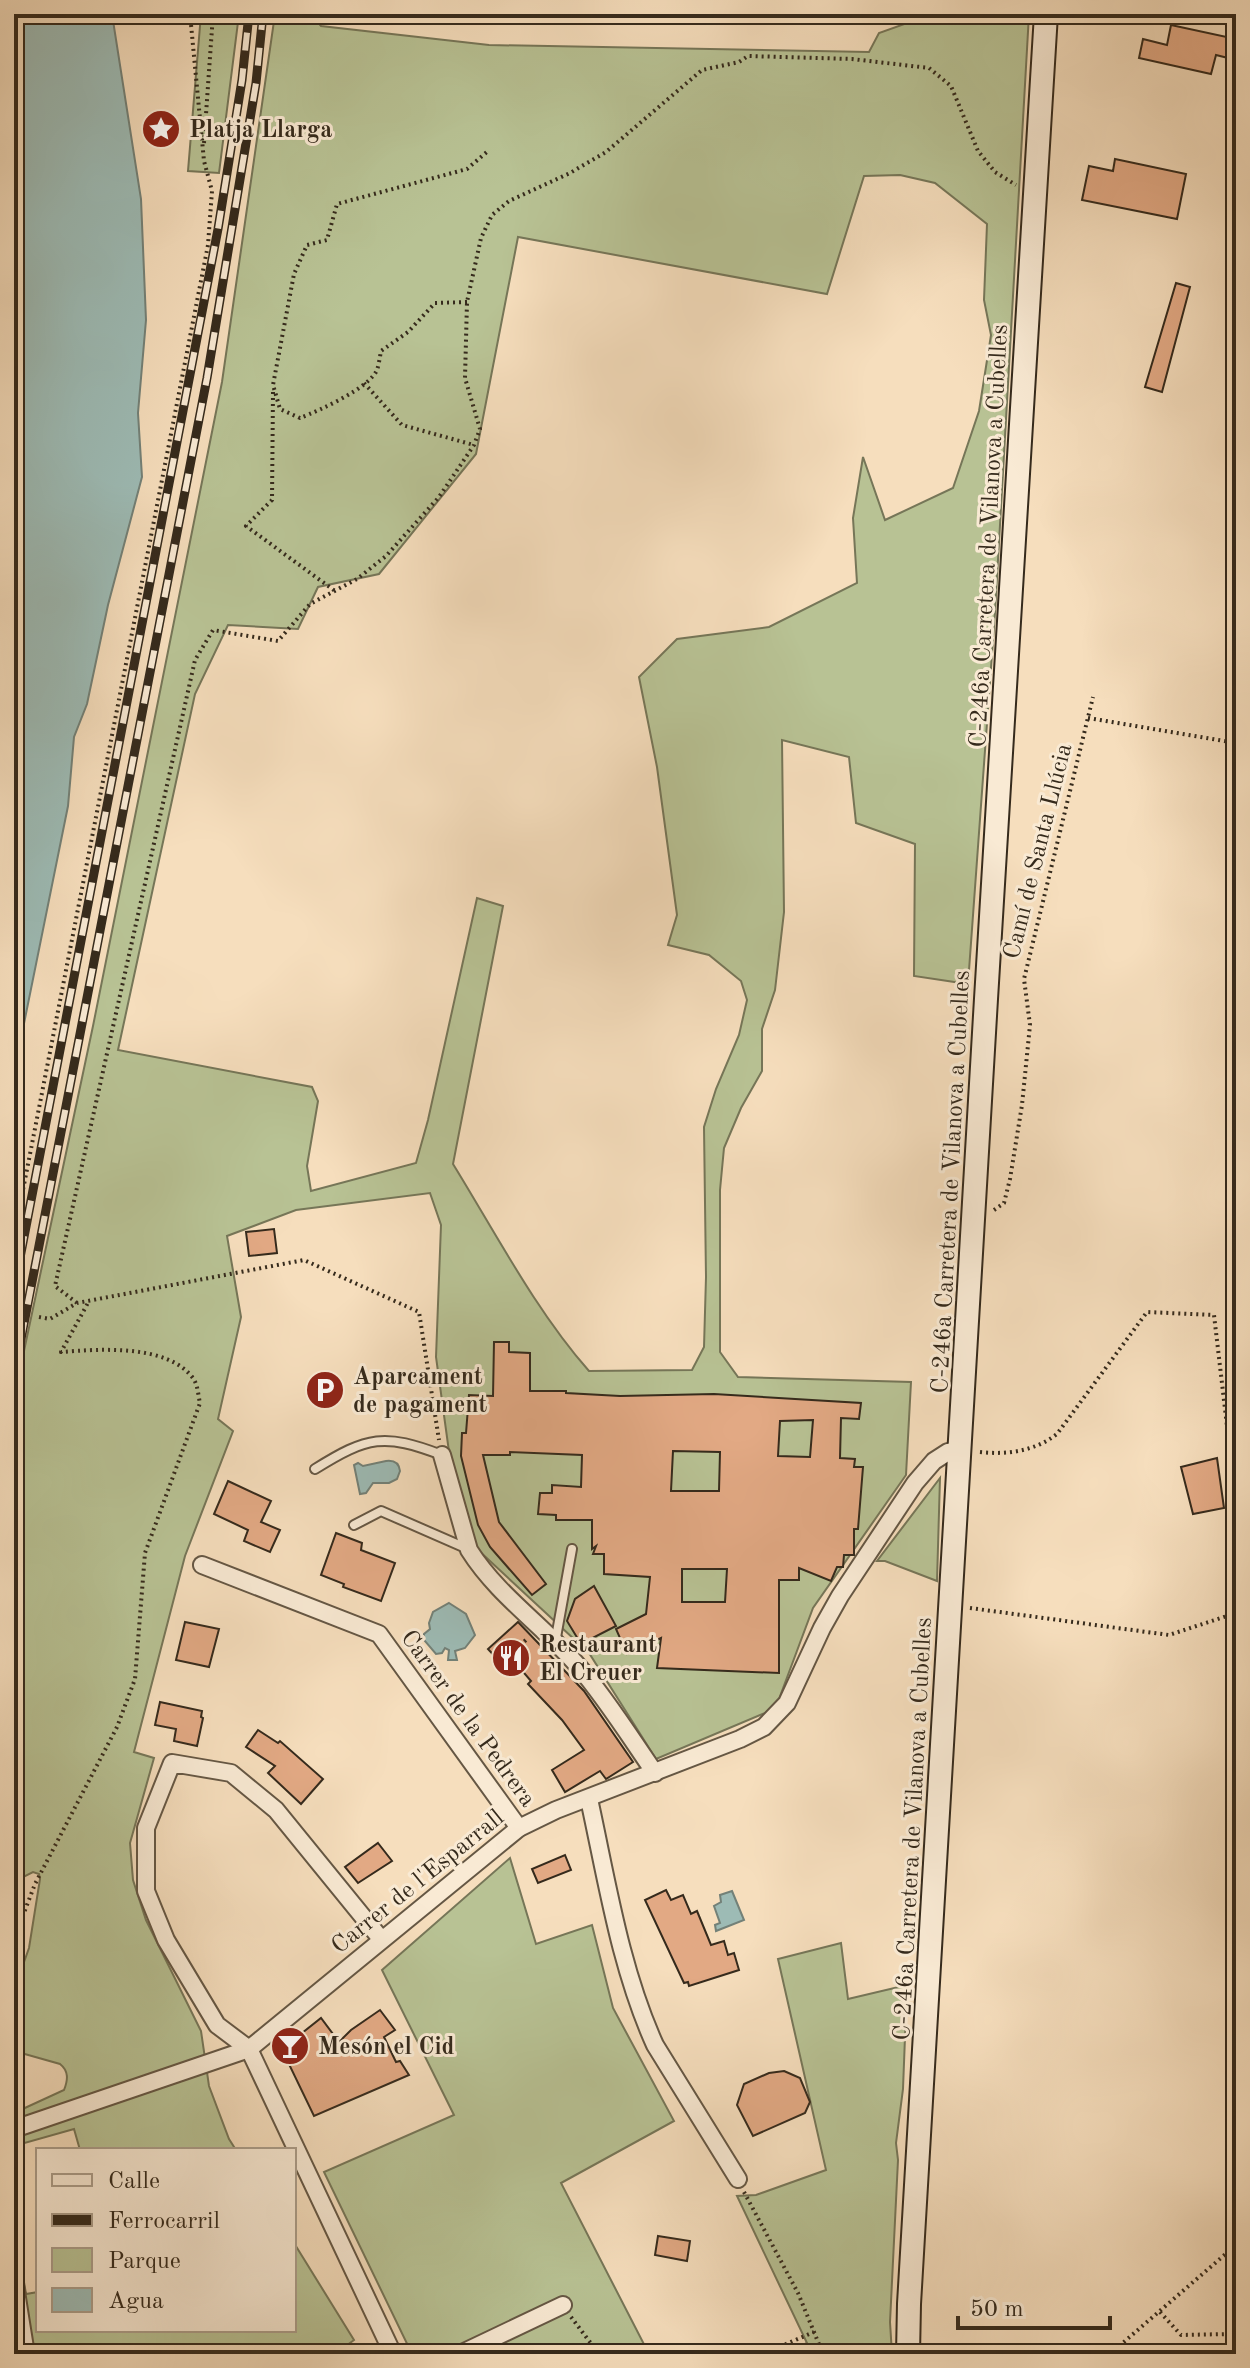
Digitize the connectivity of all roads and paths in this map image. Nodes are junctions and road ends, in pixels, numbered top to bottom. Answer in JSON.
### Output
{"nodes":[{"id":1,"x":190,"y":14,"type":"edge"},
{"id":2,"x":213,"y":14,"type":"edge"},
{"id":3,"x":1046,"y":14,"type":"edge"},
{"id":4,"x":488,"y":151,"type":"dead end"},
{"id":5,"x":204,"y":161,"type":"junction"},
{"id":6,"x":1034,"y":196,"type":"junction"},
{"id":7,"x":467,"y":302,"type":"junction"},
{"id":8,"x":364,"y":383,"type":"junction"},
{"id":9,"x":273,"y":385,"type":"junction"},
{"id":10,"x":474,"y":445,"type":"junction"},
{"id":11,"x":335,"y":591,"type":"junction"},
{"id":12,"x":1093,"y":697,"type":"dead end"},
{"id":13,"x":1088,"y":718,"type":"junction"},
{"id":14,"x":1236,"y":743,"type":"edge"},
{"id":15,"x":974,"y":1216,"type":"junction"},
{"id":16,"x":14,"y":1224,"type":"edge"},
{"id":17,"x":89,"y":1301,"type":"junction"},
{"id":18,"x":77,"y":1303,"type":"junction"},
{"id":19,"x":39,"y":1317,"type":"dead end"},
{"id":20,"x":960,"y":1450,"type":"junction"},
{"id":21,"x":442,"y":1455,"type":"junction"},
{"id":22,"x":315,"y":1469,"type":"dead end"},
{"id":23,"x":1236,"y":1503,"type":"edge"},
{"id":24,"x":354,"y":1525,"type":"dead end"},
{"id":25,"x":572,"y":1549,"type":"dead end"},
{"id":26,"x":469,"y":1550,"type":"junction"},
{"id":27,"x":202,"y":1565,"type":"dead end"},
{"id":28,"x":952,"y":1606,"type":"junction"},
{"id":29,"x":1236,"y":1613,"type":"edge"},
{"id":30,"x":536,"y":1631,"type":"dead end"},
{"id":31,"x":555,"y":1644,"type":"junction"},
{"id":32,"x":498,"y":1666,"type":"dead end"},
{"id":33,"x":655,"y":1773,"type":"junction"},
{"id":34,"x":589,"y":1799,"type":"junction"},
{"id":35,"x":519,"y":1828,"type":"junction"},
{"id":36,"x":14,"y":1939,"type":"edge"},
{"id":37,"x":381,"y":1939,"type":"junction"},
{"id":38,"x":249,"y":2049,"type":"junction"},
{"id":39,"x":14,"y":2129,"type":"edge"},
{"id":40,"x":296,"y":2148,"type":"edge"},
{"id":41,"x":296,"y":2149,"type":"edge"},
{"id":42,"x":738,"y":2179,"type":"joint"},
{"id":43,"x":1236,"y":2245,"type":"edge"},
{"id":44,"x":14,"y":2279,"type":"edge"},
{"id":45,"x":563,"y":2305,"type":"joint"},
{"id":46,"x":1160,"y":2312,"type":"junction"},
{"id":47,"x":814,"y":2332,"type":"junction"},
{"id":48,"x":1236,"y":2337,"type":"edge"},
{"id":49,"x":26,"y":2354,"type":"edge"},
{"id":50,"x":393,"y":2354,"type":"edge"},
{"id":51,"x":460,"y":2354,"type":"edge"},
{"id":52,"x":599,"y":2354,"type":"edge"},
{"id":53,"x":763,"y":2354,"type":"edge"},
{"id":54,"x":823,"y":2354,"type":"edge"},
{"id":55,"x":908,"y":2354,"type":"edge"},
{"id":56,"x":1110,"y":2354,"type":"edge"}],
"edges":[{"from":1,"to":5,"type":"path"},
{"from":2,"to":5,"type":"path"},
{"from":3,"to":6,"type":"main road","name":"C-246a Carretera de Vilanova a Cubelles"},
{"from":4,"to":9,"type":"path"},
{"from":5,"to":16,"type":"path"},
{"from":6,"to":7,"type":"path"},
{"from":6,"to":15,"type":"main road","name":"C-246a Carretera de Vilanova a Cubelles"},
{"from":7,"to":8,"type":"path"},
{"from":7,"to":10,"type":"path"},
{"from":8,"to":9,"type":"path"},
{"from":8,"to":10,"type":"path"},
{"from":9,"to":11,"type":"path"},
{"from":10,"to":11,"type":"path"},
{"from":11,"to":18,"type":"path"},
{"from":12,"to":13,"type":"path"},
{"from":13,"to":14,"type":"path","name":"Camí de Santa Llúcia"},
{"from":13,"to":15,"type":"path","name":"Camí de Santa Llúcia"},
{"from":15,"to":20,"type":"main road","name":"C-246a Carretera de Vilanova a Cubelles"},
{"from":17,"to":18,"type":"path"},
{"from":17,"to":21,"type":"path"},
{"from":17,"to":36,"type":"path"},
{"from":18,"to":19,"type":"path"},
{"from":20,"to":23,"type":"path"},
{"from":20,"to":28,"type":"main road","name":"C-246a Carretera de Vilanova a Cubelles"},
{"from":20,"to":33,"type":"street","name":"Carrer de l'Esparrall"},
{"from":21,"to":22,"type":"lane"},
{"from":21,"to":26,"type":"street"},
{"from":24,"to":26,"type":"lane"},
{"from":25,"to":31,"type":"lane"},
{"from":26,"to":31,"type":"street"},
{"from":27,"to":35,"type":"street","name":"Carrer de la Pedrera"},
{"from":28,"to":29,"type":"path"},
{"from":28,"to":55,"type":"main road","name":"C-246a Carretera de Vilanova a Cubelles"},
{"from":30,"to":32,"type":"path"},
{"from":31,"to":33,"type":"street"},
{"from":33,"to":34,"type":"street","name":"Carrer de l'Esparrall"},
{"from":34,"to":35,"type":"street","name":"Carrer de l'Esparrall"},
{"from":34,"to":42,"type":"street"},
{"from":35,"to":37,"type":"street","name":"Carrer de l'Esparrall"},
{"from":37,"to":38,"type":"street","name":"Carrer de l'Esparrall"},
{"from":37,"to":38,"type":"street"},
{"from":38,"to":39,"type":"street","name":"Carrer de l'Esparrall"},
{"from":38,"to":40,"type":"street"},
{"from":41,"to":50,"type":"street"},
{"from":42,"to":47,"type":"path"},
{"from":43,"to":46,"type":"path"},
{"from":44,"to":49,"type":"street"},
{"from":45,"to":51,"type":"street"},
{"from":45,"to":52,"type":"path"},
{"from":46,"to":48,"type":"path"},
{"from":46,"to":56,"type":"path"},
{"from":47,"to":53,"type":"path"},
{"from":47,"to":54,"type":"path"}]}
